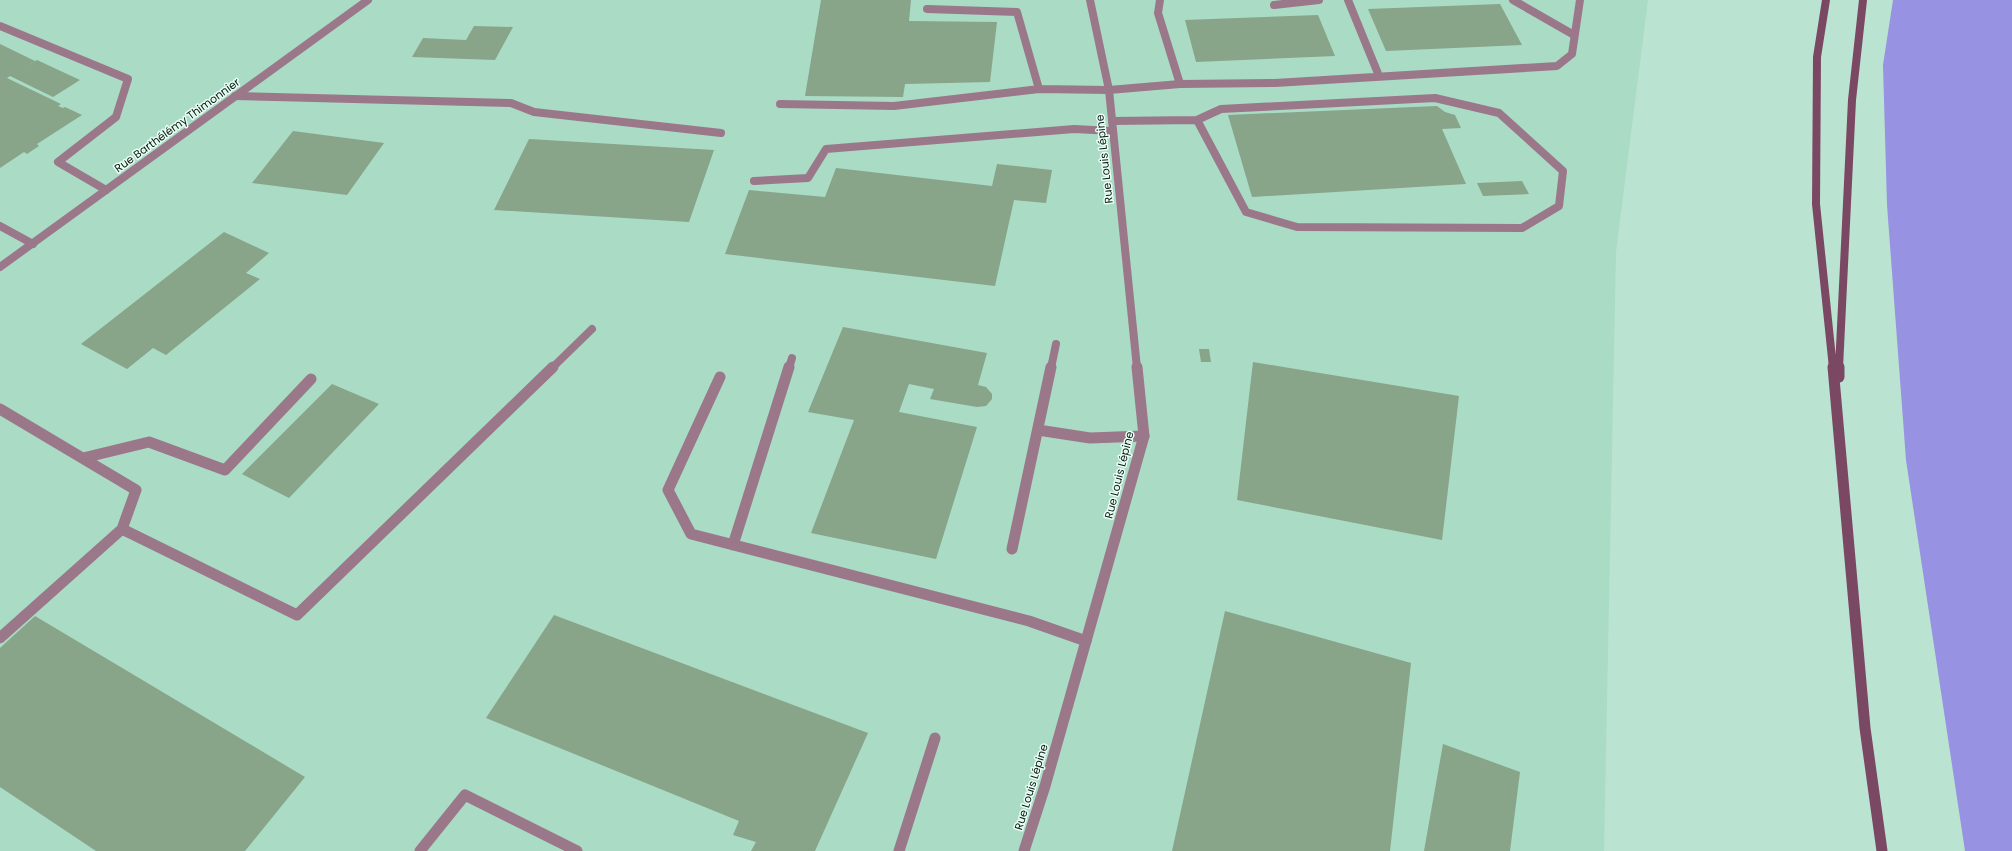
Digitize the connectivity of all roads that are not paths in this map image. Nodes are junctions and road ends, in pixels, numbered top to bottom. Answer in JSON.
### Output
{"nodes":[{"id":1,"x":368,"y":0,"type":"edge"},
{"id":2,"x":1090,"y":0,"type":"edge"},
{"id":3,"x":1160,"y":0,"type":"edge"},
{"id":4,"x":1319,"y":0,"type":"edge"},
{"id":5,"x":1348,"y":0,"type":"edge"},
{"id":6,"x":1513,"y":0,"type":"edge"},
{"id":7,"x":1580,"y":0,"type":"edge"},
{"id":8,"x":1826,"y":0,"type":"edge"},
{"id":9,"x":1863,"y":0,"type":"edge"},
{"id":10,"x":1274,"y":5,"type":"dead end"},
{"id":11,"x":927,"y":9,"type":"dead end"},
{"id":12,"x":0,"y":26,"type":"edge"},
{"id":13,"x":1574,"y":35,"type":"junction"},
{"id":14,"x":1379,"y":76,"type":"junction"},
{"id":15,"x":1180,"y":84,"type":"junction"},
{"id":16,"x":1039,"y":89,"type":"junction"},
{"id":17,"x":1109,"y":90,"type":"junction"},
{"id":18,"x":235,"y":96,"type":"junction"},
{"id":19,"x":780,"y":104,"type":"dead end"},
{"id":20,"x":1197,"y":120,"type":"junction"},
{"id":21,"x":1112,"y":121,"type":"junction"},
{"id":22,"x":1113,"y":131,"type":"junction"},
{"id":23,"x":721,"y":133,"type":"dead end"},
{"id":24,"x":754,"y":181,"type":"dead end"},
{"id":25,"x":106,"y":190,"type":"junction"},
{"id":26,"x":0,"y":226,"type":"edge"},
{"id":27,"x":33,"y":244,"type":"junction"},
{"id":28,"x":0,"y":267,"type":"edge"},
{"id":29,"x":592,"y":329,"type":"dead end"},
{"id":30,"x":1056,"y":344,"type":"dead end"},
{"id":31,"x":792,"y":358,"type":"dead end"},
{"id":32,"x":720,"y":377,"type":"dead end"},
{"id":33,"x":311,"y":379,"type":"dead end"},
{"id":34,"x":0,"y":409,"type":"edge"},
{"id":35,"x":1838,"y":411,"type":"junction"},
{"id":36,"x":1038,"y":430,"type":"junction"},
{"id":37,"x":1144,"y":436,"type":"junction"},
{"id":38,"x":83,"y":458,"type":"junction"},
{"id":39,"x":122,"y":529,"type":"junction"},
{"id":40,"x":733,"y":545,"type":"junction"},
{"id":41,"x":1012,"y":548,"type":"dead end"},
{"id":42,"x":0,"y":638,"type":"edge"},
{"id":43,"x":1086,"y":641,"type":"junction"},
{"id":44,"x":935,"y":738,"type":"dead end"},
{"id":45,"x":420,"y":851,"type":"edge"},
{"id":46,"x":577,"y":851,"type":"edge"},
{"id":47,"x":899,"y":851,"type":"edge"},
{"id":48,"x":1024,"y":851,"type":"edge"},
{"id":49,"x":1882,"y":851,"type":"edge"}],
"edges":[{"from":1,"to":18,"type":"street","name":"Rue Barthélémy Thimonnier"},
{"from":2,"to":17,"type":"street","name":"Rue Louis Lépine"},
{"from":3,"to":15,"type":"street"},
{"from":4,"to":10,"type":"street"},
{"from":5,"to":14,"type":"street"},
{"from":6,"to":13,"type":"street"},
{"from":7,"to":13,"type":"street"},
{"from":8,"to":35,"type":"main road"},
{"from":9,"to":35,"type":"main road"},
{"from":11,"to":16,"type":"street"},
{"from":12,"to":25,"type":"street"},
{"from":13,"to":14,"type":"street"},
{"from":14,"to":15,"type":"street"},
{"from":15,"to":17,"type":"street"},
{"from":16,"to":17,"type":"street"},
{"from":16,"to":19,"type":"street"},
{"from":17,"to":21,"type":"street","name":"Rue Louis Lépine"},
{"from":18,"to":23,"type":"street"},
{"from":18,"to":25,"type":"street","name":"Rue Barthélémy Thimonnier"},
{"from":20,"to":20,"type":"street"},
{"from":20,"to":21,"type":"street"},
{"from":21,"to":22,"type":"street","name":"Rue Louis Lépine"},
{"from":22,"to":24,"type":"street"},
{"from":22,"to":37,"type":"street","name":"Rue Louis Lépine"},
{"from":25,"to":27,"type":"street","name":"Rue Barthélémy Thimonnier"},
{"from":26,"to":27,"type":"street"},
{"from":27,"to":28,"type":"street","name":"Rue Barthélémy Thimonnier"},
{"from":29,"to":39,"type":"street"},
{"from":30,"to":36,"type":"street"},
{"from":31,"to":40,"type":"street"},
{"from":32,"to":40,"type":"street"},
{"from":33,"to":38,"type":"street"},
{"from":34,"to":38,"type":"street"},
{"from":35,"to":49,"type":"main road"},
{"from":36,"to":37,"type":"street"},
{"from":36,"to":41,"type":"street"},
{"from":37,"to":43,"type":"street","name":"Rue Louis Lépine"},
{"from":38,"to":39,"type":"street"},
{"from":39,"to":42,"type":"street"},
{"from":40,"to":43,"type":"street"},
{"from":43,"to":48,"type":"street","name":"Rue Louis Lépine"},
{"from":44,"to":47,"type":"street"},
{"from":45,"to":46,"type":"street"}]}
